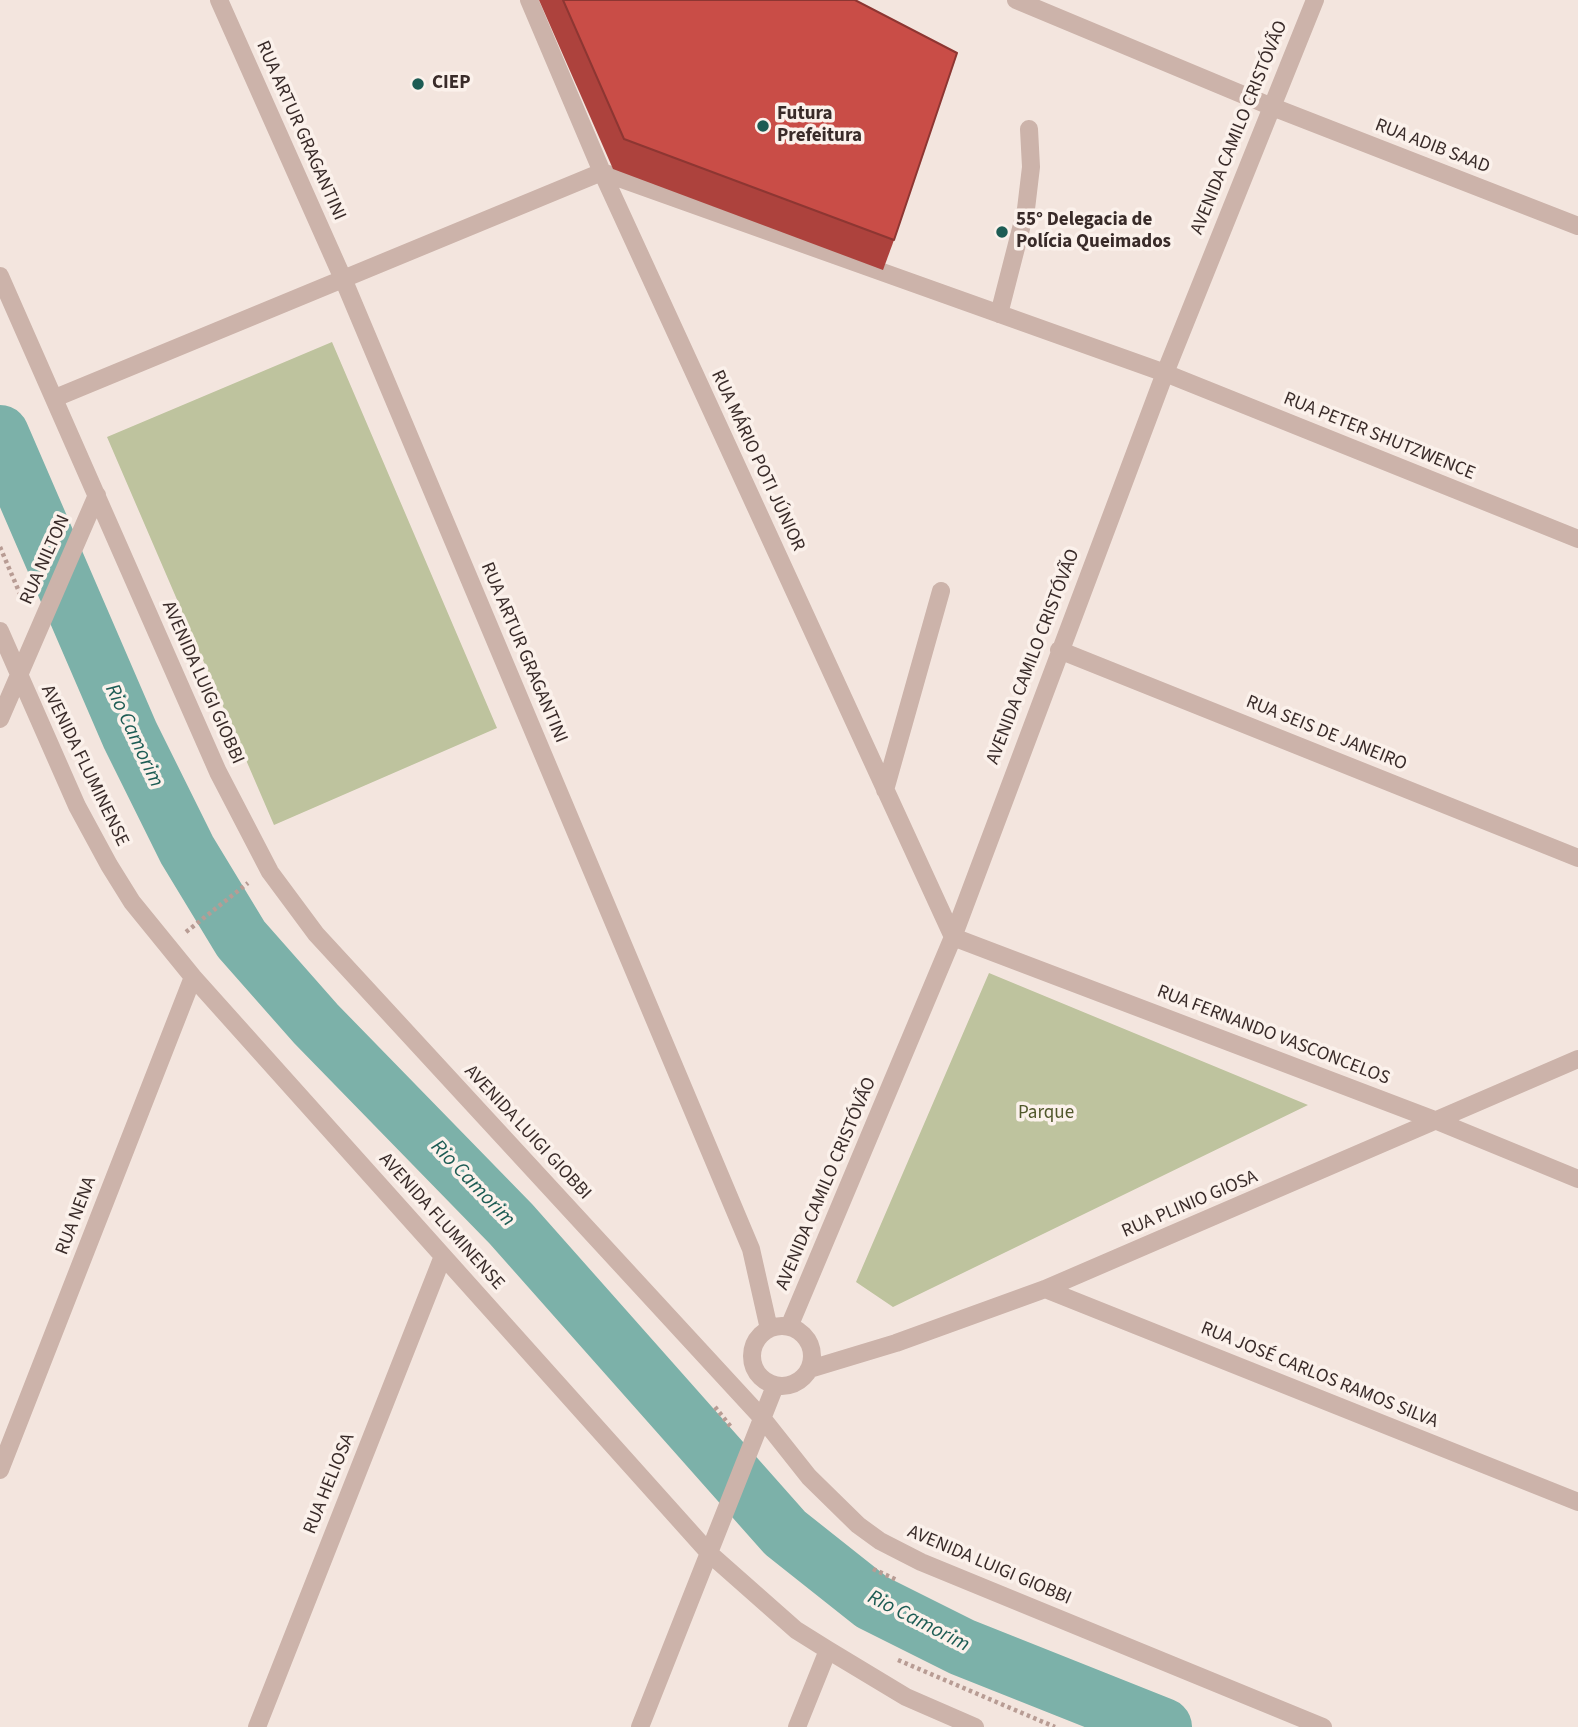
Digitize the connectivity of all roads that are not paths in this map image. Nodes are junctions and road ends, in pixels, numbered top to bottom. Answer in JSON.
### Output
{"nodes":[{"id":1,"x":219,"y":0,"type":"edge"},
{"id":2,"x":529,"y":0,"type":"edge"},
{"id":3,"x":1016,"y":0,"type":"edge"},
{"id":4,"x":1315,"y":0,"type":"edge"},
{"id":5,"x":1270,"y":106,"type":"junction"},
{"id":6,"x":1028,"y":129,"type":"dead end"},
{"id":7,"x":602,"y":172,"type":"junction"},
{"id":8,"x":1578,"y":226,"type":"edge"},
{"id":9,"x":0,"y":276,"type":"edge"},
{"id":10,"x":344,"y":281,"type":"junction"},
{"id":11,"x":999,"y":314,"type":"junction"},
{"id":12,"x":1165,"y":373,"type":"junction"},
{"id":13,"x":55,"y":398,"type":"junction"},
{"id":14,"x":97,"y":495,"type":"junction"},
{"id":15,"x":1578,"y":539,"type":"edge"},
{"id":16,"x":941,"y":591,"type":"dead end"},
{"id":17,"x":0,"y":631,"type":"edge"},
{"id":18,"x":1059,"y":650,"type":"junction"},
{"id":19,"x":18,"y":675,"type":"junction"},
{"id":20,"x":0,"y":719,"type":"edge"},
{"id":21,"x":885,"y":790,"type":"junction"},
{"id":22,"x":1578,"y":858,"type":"edge"},
{"id":23,"x":953,"y":937,"type":"junction"},
{"id":24,"x":193,"y":977,"type":"junction"},
{"id":25,"x":1578,"y":1059,"type":"edge"},
{"id":26,"x":1437,"y":1121,"type":"junction"},
{"id":27,"x":1578,"y":1179,"type":"edge"},
{"id":28,"x":443,"y":1256,"type":"junction"},
{"id":29,"x":1045,"y":1289,"type":"junction"},
{"id":30,"x":789,"y":1327,"type":"junction"},
{"id":31,"x":769,"y":1329,"type":"junction"},
{"id":32,"x":810,"y":1368,"type":"junction"},
{"id":33,"x":775,"y":1386,"type":"junction"},
{"id":34,"x":763,"y":1419,"type":"junction"},
{"id":35,"x":0,"y":1470,"type":"edge"},
{"id":36,"x":1578,"y":1502,"type":"edge"},
{"id":37,"x":710,"y":1554,"type":"junction"},
{"id":38,"x":828,"y":1650,"type":"junction"},
{"id":39,"x":257,"y":1727,"type":"edge"},
{"id":40,"x":640,"y":1727,"type":"edge"},
{"id":41,"x":797,"y":1727,"type":"edge"},
{"id":42,"x":975,"y":1727,"type":"edge"},
{"id":43,"x":1323,"y":1727,"type":"edge"}],
"edges":[{"from":1,"to":10,"type":"street","name":"RUA ARTUR GRAGANTINI"},
{"from":2,"to":7,"type":"street","name":"RUA MÁRIO POTI JÚNIOR"},
{"from":3,"to":5,"type":"street","name":"RUA ADIB SAAD"},
{"from":4,"to":5,"type":"street","name":"AVENIDA CAMILO CRISTÓVÃO"},
{"from":5,"to":8,"type":"street","name":"RUA ADIB SAAD"},
{"from":5,"to":12,"type":"street","name":"AVENIDA CAMILO CRISTÓVÃO"},
{"from":6,"to":11,"type":"street"},
{"from":7,"to":10,"type":"street"},
{"from":7,"to":11,"type":"street","name":"RUA PETER SHUTZWENCE"},
{"from":7,"to":21,"type":"street","name":"RUA MÁRIO POTI JÚNIOR"},
{"from":9,"to":13,"type":"street","name":"AVENIDA LUIGI GIOBBI"},
{"from":10,"to":13,"type":"street"},
{"from":10,"to":31,"type":"street","name":"RUA ARTUR GRAGANTINI"},
{"from":11,"to":12,"type":"street","name":"RUA PETER SHUTZWENCE"},
{"from":12,"to":15,"type":"street","name":"RUA PETER SHUTZWENCE"},
{"from":12,"to":18,"type":"street","name":"AVENIDA CAMILO CRISTÓVÃO"},
{"from":13,"to":14,"type":"street","name":"AVENIDA LUIGI GIOBBI"},
{"from":14,"to":19,"type":"street","name":"RUA NILTON"},
{"from":14,"to":34,"type":"street","name":"AVENIDA LUIGI GIOBBI"},
{"from":16,"to":21,"type":"street"},
{"from":17,"to":19,"type":"street","name":"AVENIDA FLUMINENSE"},
{"from":18,"to":22,"type":"street","name":"RUA SEIS DE JANEIRO"},
{"from":18,"to":23,"type":"street","name":"AVENIDA CAMILO CRISTÓVÃO"},
{"from":19,"to":20,"type":"street","name":"RUA NILTON"},
{"from":19,"to":24,"type":"street","name":"AVENIDA FLUMINENSE"},
{"from":21,"to":23,"type":"street","name":"RUA MÁRIO POTI JÚNIOR"},
{"from":23,"to":26,"type":"street","name":"RUA FERNANDO VASCONCELOS"},
{"from":23,"to":30,"type":"street","name":"AVENIDA CAMILO CRISTÓVÃO"},
{"from":24,"to":28,"type":"street","name":"AVENIDA FLUMINENSE"},
{"from":24,"to":35,"type":"street","name":"RUA NENA"},
{"from":25,"to":26,"type":"street","name":"RUA PLINIO GIOSA"},
{"from":26,"to":27,"type":"street","name":"RUA FERNANDO VASCONCELOS"},
{"from":26,"to":29,"type":"street","name":"RUA PLINIO GIOSA"},
{"from":28,"to":37,"type":"street","name":"AVENIDA FLUMINENSE"},
{"from":28,"to":39,"type":"street","name":"RUA HELIOSA"},
{"from":29,"to":32,"type":"street","name":"RUA PLINIO GIOSA"},
{"from":29,"to":36,"type":"street","name":"RUA JOSÉ CARLOS RAMOS SILVA"},
{"from":30,"to":31,"type":"street"},
{"from":30,"to":32,"type":"street"},
{"from":31,"to":33,"type":"street"},
{"from":32,"to":33,"type":"street"},
{"from":33,"to":34,"type":"street"},
{"from":34,"to":37,"type":"street"},
{"from":34,"to":43,"type":"street","name":"AVENIDA LUIGI GIOBBI"},
{"from":37,"to":38,"type":"street","name":"AVENIDA FLUMINENSE"},
{"from":37,"to":40,"type":"street"},
{"from":38,"to":41,"type":"street"},
{"from":38,"to":42,"type":"street","name":"AVENIDA FLUMINENSE"}]}
